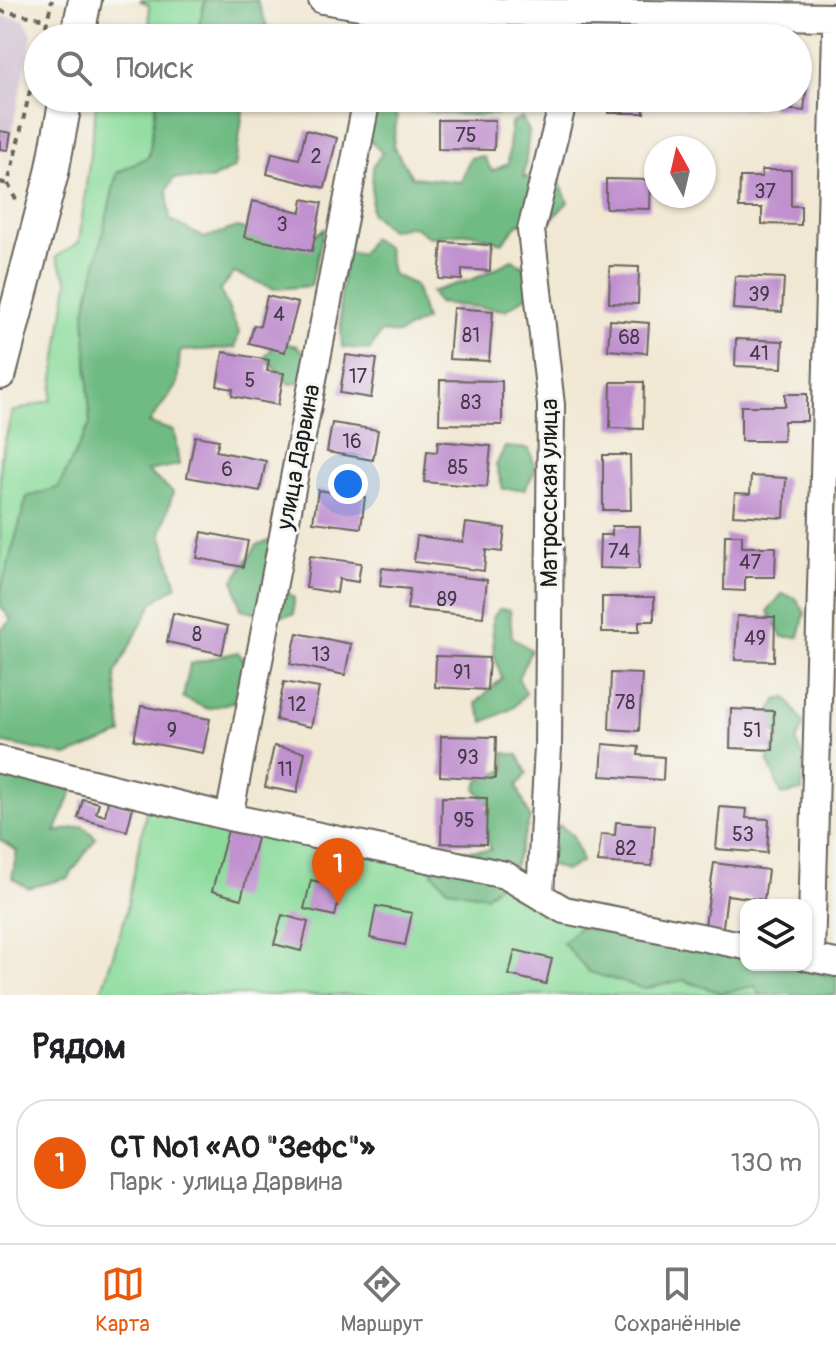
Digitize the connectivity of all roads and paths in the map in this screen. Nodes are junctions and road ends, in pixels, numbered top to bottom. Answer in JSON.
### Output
{"nodes":[{"id":1,"x":52,"y":0,"type":"edge"},
{"id":2,"x":85,"y":0,"type":"edge"},
{"id":3,"x":322,"y":0,"type":"edge"},
{"id":4,"x":384,"y":10,"type":"junction"},
{"id":5,"x":0,"y":11,"type":"edge"},
{"id":6,"x":555,"y":17,"type":"edge"},
{"id":7,"x":836,"y":17,"type":"edge"},
{"id":8,"x":47,"y":19,"type":"junction"},
{"id":9,"x":46,"y":24,"type":"edge"},
{"id":10,"x":80,"y":24,"type":"edge"},
{"id":11,"x":382,"y":24,"type":"edge"},
{"id":12,"x":836,"y":31,"type":"edge"},
{"id":13,"x":25,"y":112,"type":"edge"},
{"id":14,"x":63,"y":112,"type":"edge"},
{"id":15,"x":364,"y":112,"type":"edge"},
{"id":16,"x":560,"y":112,"type":"edge"},
{"id":17,"x":0,"y":182,"type":"edge"},
{"id":18,"x":8,"y":184,"type":"junction"},
{"id":19,"x":13,"y":211,"type":"dead end"},
{"id":20,"x":832,"y":259,"type":"edge"},
{"id":21,"x":0,"y":373,"type":"edge"},
{"id":22,"x":830,"y":485,"type":"edge"},
{"id":23,"x":826,"y":723,"type":"edge"},
{"id":24,"x":0,"y":760,"type":"edge"},
{"id":25,"x":229,"y":817,"type":"junction"},
{"id":26,"x":540,"y":894,"type":"junction"},
{"id":27,"x":740,"y":945,"type":"edge"},
{"id":28,"x":818,"y":959,"type":"edge"}],
"edges":[{"from":1,"to":8,"type":"path"},
{"from":2,"to":10,"type":"street"},
{"from":3,"to":4,"type":"street"},
{"from":4,"to":6,"type":"street"},
{"from":4,"to":11,"type":"street"},
{"from":5,"to":8,"type":"path"},
{"from":6,"to":7,"type":"street"},
{"from":8,"to":9,"type":"path"},
{"from":12,"to":20,"type":"street"},
{"from":13,"to":18,"type":"path"},
{"from":14,"to":21,"type":"street"},
{"from":15,"to":25,"type":"street","name":"улица Дарвина"},
{"from":16,"to":26,"type":"street","name":"Матросская улица"},
{"from":17,"to":18,"type":"path"},
{"from":18,"to":19,"type":"path"},
{"from":20,"to":22,"type":"street"},
{"from":22,"to":23,"type":"street"},
{"from":23,"to":28,"type":"street"},
{"from":24,"to":25,"type":"street"},
{"from":25,"to":26,"type":"street"},
{"from":26,"to":27,"type":"street"}]}
